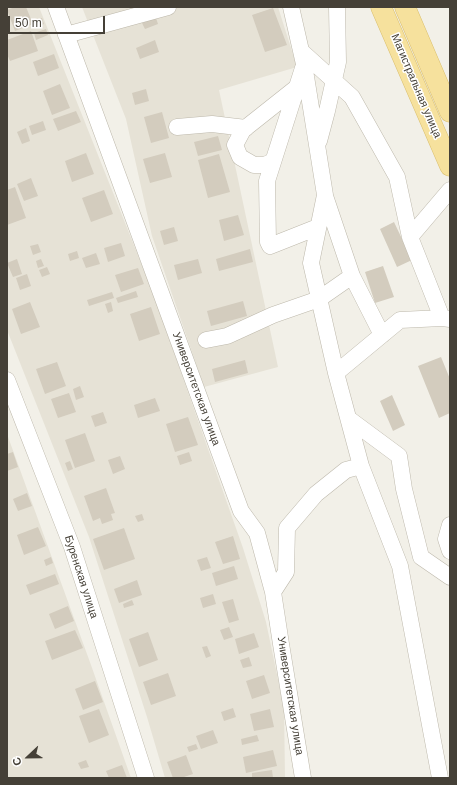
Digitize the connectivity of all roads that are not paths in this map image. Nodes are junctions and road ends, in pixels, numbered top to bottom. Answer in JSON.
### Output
{"nodes":[{"id":1,"x":56,"y":7,"type":"edge"},
{"id":2,"x":168,"y":7,"type":"edge"},
{"id":3,"x":292,"y":7,"type":"edge"},
{"id":4,"x":337,"y":7,"type":"edge"},
{"id":5,"x":381,"y":7,"type":"edge"},
{"id":6,"x":405,"y":7,"type":"edge"},
{"id":7,"x":66,"y":35,"type":"junction"},
{"id":8,"x":303,"y":58,"type":"junction"},
{"id":9,"x":334,"y":81,"type":"junction"},
{"id":10,"x":296,"y":88,"type":"junction"},
{"id":11,"x":450,"y":112,"type":"edge"},
{"id":12,"x":176,"y":127,"type":"dead end"},
{"id":13,"x":246,"y":128,"type":"junction"},
{"id":14,"x":317,"y":148,"type":"junction"},
{"id":15,"x":273,"y":161,"type":"junction"},
{"id":16,"x":450,"y":166,"type":"edge"},
{"id":17,"x":450,"y":190,"type":"edge"},
{"id":18,"x":325,"y":195,"type":"junction"},
{"id":19,"x":318,"y":227,"type":"junction"},
{"id":20,"x":410,"y":237,"type":"junction"},
{"id":21,"x":352,"y":276,"type":"junction"},
{"id":22,"x":319,"y":299,"type":"junction"},
{"id":23,"x":446,"y":318,"type":"edge"},
{"id":24,"x":382,"y":335,"type":"junction"},
{"id":25,"x":206,"y":340,"type":"dead end"},
{"id":26,"x":336,"y":373,"type":"junction"},
{"id":27,"x":7,"y":380,"type":"edge"},
{"id":28,"x":349,"y":419,"type":"junction"},
{"id":29,"x":361,"y":466,"type":"junction"},
{"id":30,"x":450,"y":525,"type":"edge"},
{"id":31,"x":450,"y":551,"type":"edge"},
{"id":32,"x":421,"y":557,"type":"junction"},
{"id":33,"x":400,"y":566,"type":"junction"},
{"id":34,"x":450,"y":577,"type":"edge"},
{"id":35,"x":273,"y":592,"type":"junction"},
{"id":36,"x":146,"y":778,"type":"edge"},
{"id":37,"x":303,"y":778,"type":"edge"},
{"id":38,"x":440,"y":778,"type":"edge"}],
"edges":[{"from":1,"to":7,"type":"street","name":"Университетская улица"},
{"from":2,"to":7,"type":"street"},
{"from":3,"to":8,"type":"street"},
{"from":4,"to":9,"type":"street"},
{"from":5,"to":16,"type":"main road","name":"Магистральная улица"},
{"from":6,"to":11,"type":"main road","name":"Магистральная улица"},
{"from":7,"to":35,"type":"street","name":"Университетская улица"},
{"from":8,"to":9,"type":"street"},
{"from":8,"to":10,"type":"street"},
{"from":8,"to":14,"type":"street"},
{"from":9,"to":14,"type":"street"},
{"from":9,"to":20,"type":"street"},
{"from":10,"to":13,"type":"street"},
{"from":10,"to":15,"type":"street"},
{"from":12,"to":13,"type":"street"},
{"from":13,"to":15,"type":"street"},
{"from":14,"to":18,"type":"street"},
{"from":15,"to":19,"type":"street"},
{"from":17,"to":20,"type":"street"},
{"from":18,"to":19,"type":"street"},
{"from":18,"to":21,"type":"street"},
{"from":19,"to":22,"type":"street"},
{"from":20,"to":23,"type":"street"},
{"from":21,"to":22,"type":"street"},
{"from":21,"to":24,"type":"street"},
{"from":22,"to":25,"type":"street"},
{"from":22,"to":26,"type":"street"},
{"from":23,"to":24,"type":"street"},
{"from":24,"to":26,"type":"street"},
{"from":26,"to":28,"type":"street"},
{"from":27,"to":36,"type":"street","name":"Буренская улица"},
{"from":28,"to":29,"type":"street"},
{"from":28,"to":32,"type":"street"},
{"from":29,"to":33,"type":"street"},
{"from":29,"to":35,"type":"street"},
{"from":30,"to":31,"type":"street"},
{"from":32,"to":33,"type":"street"},
{"from":32,"to":34,"type":"street"},
{"from":33,"to":38,"type":"street"},
{"from":35,"to":37,"type":"street","name":"Университетская улица"}]}
